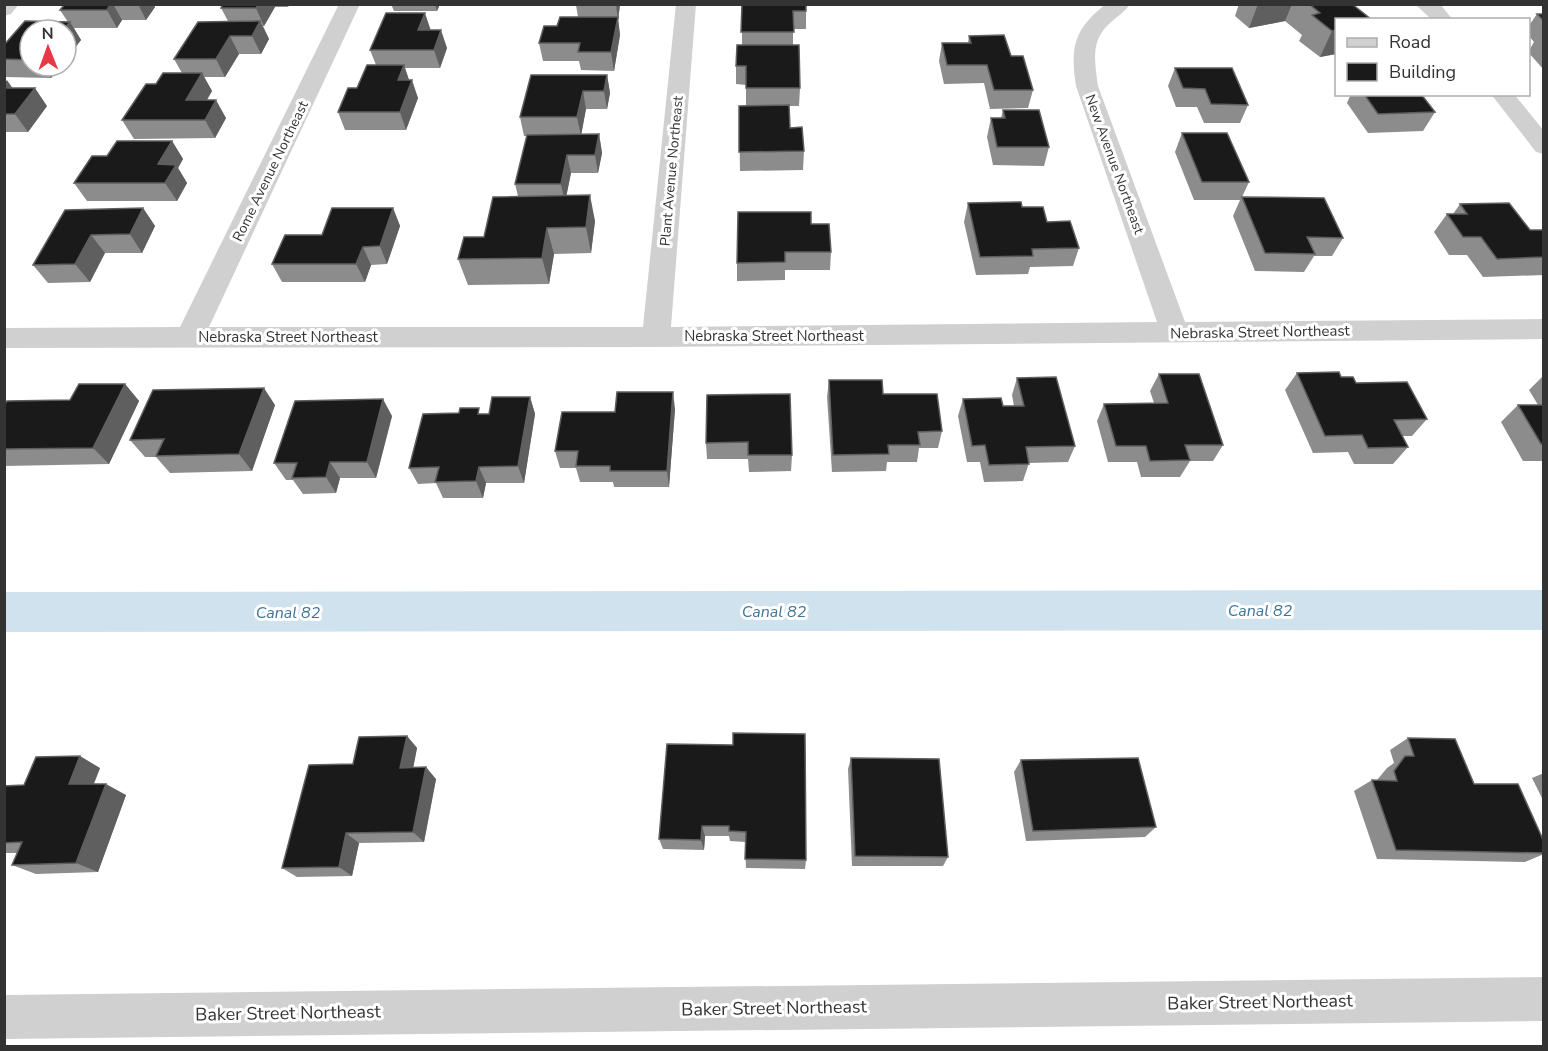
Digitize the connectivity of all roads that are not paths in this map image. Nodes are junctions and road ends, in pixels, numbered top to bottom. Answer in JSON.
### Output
{"nodes":[{"id":1,"x":9,"y":4,"type":"edge"},
{"id":2,"x":350,"y":4,"type":"edge"},
{"id":3,"x":686,"y":4,"type":"edge"},
{"id":4,"x":1120,"y":4,"type":"edge"},
{"id":5,"x":1425,"y":4,"type":"edge"},
{"id":6,"x":4,"y":10,"type":"edge"},
{"id":7,"x":1442,"y":18,"type":"edge"},
{"id":8,"x":1504,"y":96,"type":"edge"},
{"id":9,"x":1544,"y":147,"type":"edge"},
{"id":10,"x":1544,"y":329,"type":"edge"},
{"id":11,"x":1175,"y":333,"type":"junction"},
{"id":12,"x":190,"y":337,"type":"junction"},
{"id":13,"x":656,"y":337,"type":"junction"},
{"id":14,"x":4,"y":338,"type":"edge"},
{"id":15,"x":1544,"y":999,"type":"edge"},
{"id":16,"x":4,"y":1017,"type":"edge"}],
"edges":[{"from":1,"to":6,"type":"street"},
{"from":2,"to":12,"type":"street","name":"Rome Avenue Northeast"},
{"from":3,"to":13,"type":"street","name":"Plant Avenue Northeast"},
{"from":4,"to":11,"type":"street","name":"New Avenue Northeast"},
{"from":5,"to":7,"type":"street"},
{"from":8,"to":9,"type":"street"},
{"from":10,"to":11,"type":"street","name":"Nebraska Street Northeast"},
{"from":11,"to":13,"type":"street","name":"Nebraska Street Northeast"},
{"from":12,"to":13,"type":"street","name":"Nebraska Street Northeast"},
{"from":12,"to":14,"type":"street","name":"Nebraska Street Northeast"},
{"from":15,"to":16,"type":"street","name":"Baker Street Northeast"}]}
